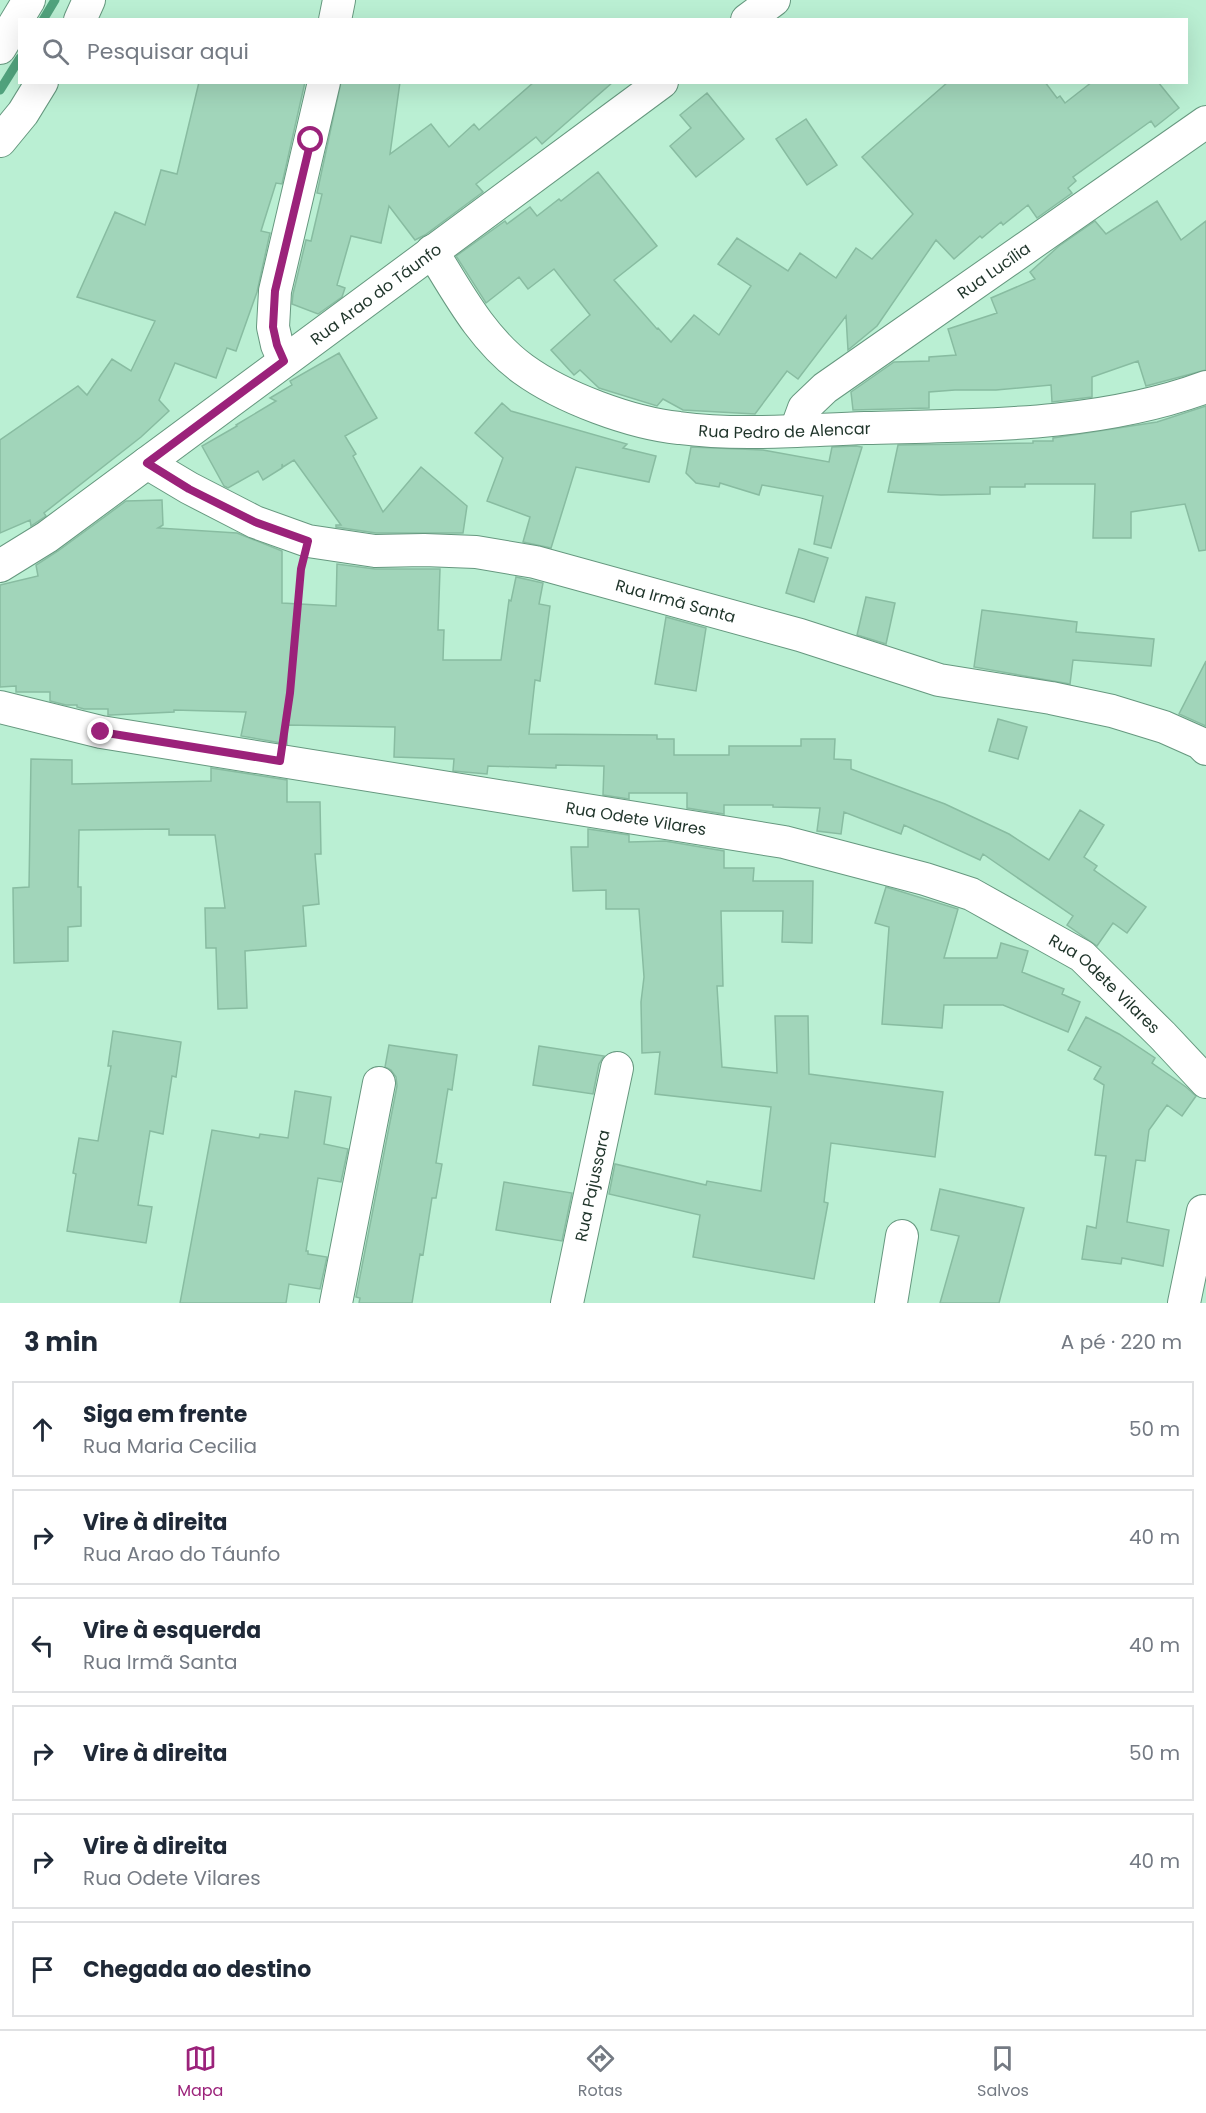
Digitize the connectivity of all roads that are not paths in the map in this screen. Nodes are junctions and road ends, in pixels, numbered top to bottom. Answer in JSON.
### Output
{"nodes":[{"id":1,"x":29,"y":0,"type":"edge"},
{"id":2,"x":89,"y":0,"type":"edge"},
{"id":3,"x":339,"y":0,"type":"edge"},
{"id":4,"x":774,"y":0,"type":"edge"},
{"id":5,"x":18,"y":18,"type":"edge"},
{"id":6,"x":18,"y":18,"type":"edge"},
{"id":7,"x":81,"y":18,"type":"edge"},
{"id":8,"x":335,"y":18,"type":"edge"},
{"id":9,"x":750,"y":18,"type":"edge"},
{"id":10,"x":0,"y":48,"type":"edge"},
{"id":11,"x":41,"y":84,"type":"edge"},
{"id":12,"x":324,"y":84,"type":"edge"},
{"id":13,"x":659,"y":84,"type":"edge"},
{"id":14,"x":1206,"y":122,"type":"edge"},
{"id":15,"x":0,"y":141,"type":"edge"},
{"id":16,"x":432,"y":252,"type":"junction"},
{"id":17,"x":284,"y":361,"type":"junction"},
{"id":18,"x":1206,"y":387,"type":"edge"},
{"id":19,"x":796,"y":430,"type":"junction"},
{"id":20,"x":147,"y":463,"type":"junction"},
{"id":21,"x":0,"y":566,"type":"edge"},
{"id":22,"x":0,"y":708,"type":"edge"},
{"id":23,"x":1206,"y":749,"type":"edge"},
{"id":24,"x":617,"y":1068,"type":"dead end"},
{"id":25,"x":1206,"y":1082,"type":"edge"},
{"id":26,"x":379,"y":1083,"type":"dead end"},
{"id":27,"x":1203,"y":1211,"type":"dead end"},
{"id":28,"x":902,"y":1236,"type":"dead end"},
{"id":29,"x":336,"y":1303,"type":"edge"},
{"id":30,"x":567,"y":1303,"type":"edge"},
{"id":31,"x":891,"y":1303,"type":"edge"},
{"id":32,"x":1184,"y":1303,"type":"edge"}],
"edges":[{"from":1,"to":6,"type":"street"},
{"from":2,"to":7,"type":"street"},
{"from":3,"to":8,"type":"street"},
{"from":4,"to":9,"type":"street"},
{"from":5,"to":10,"type":"street"},
{"from":11,"to":15,"type":"street"},
{"from":12,"to":17,"type":"street"},
{"from":13,"to":16,"type":"street","name":"Rua Arao do Táunfo"},
{"from":14,"to":19,"type":"street","name":"Rua Lucília"},
{"from":16,"to":17,"type":"street","name":"Rua Arao do Táunfo"},
{"from":16,"to":19,"type":"street","name":"Rua Pedro de Alencar"},
{"from":17,"to":20,"type":"street","name":"Rua Arao do Táunfo"},
{"from":18,"to":19,"type":"street","name":"Rua Pedro de Alencar"},
{"from":20,"to":21,"type":"street","name":"Rua Arao do Táunfo"},
{"from":20,"to":23,"type":"street","name":"Rua Irmã Santa"},
{"from":22,"to":25,"type":"street","name":"Rua Odete Vilares"},
{"from":24,"to":30,"type":"street","name":"Rua Pajussara"},
{"from":26,"to":29,"type":"street"},
{"from":27,"to":32,"type":"street"},
{"from":28,"to":31,"type":"street"}]}
